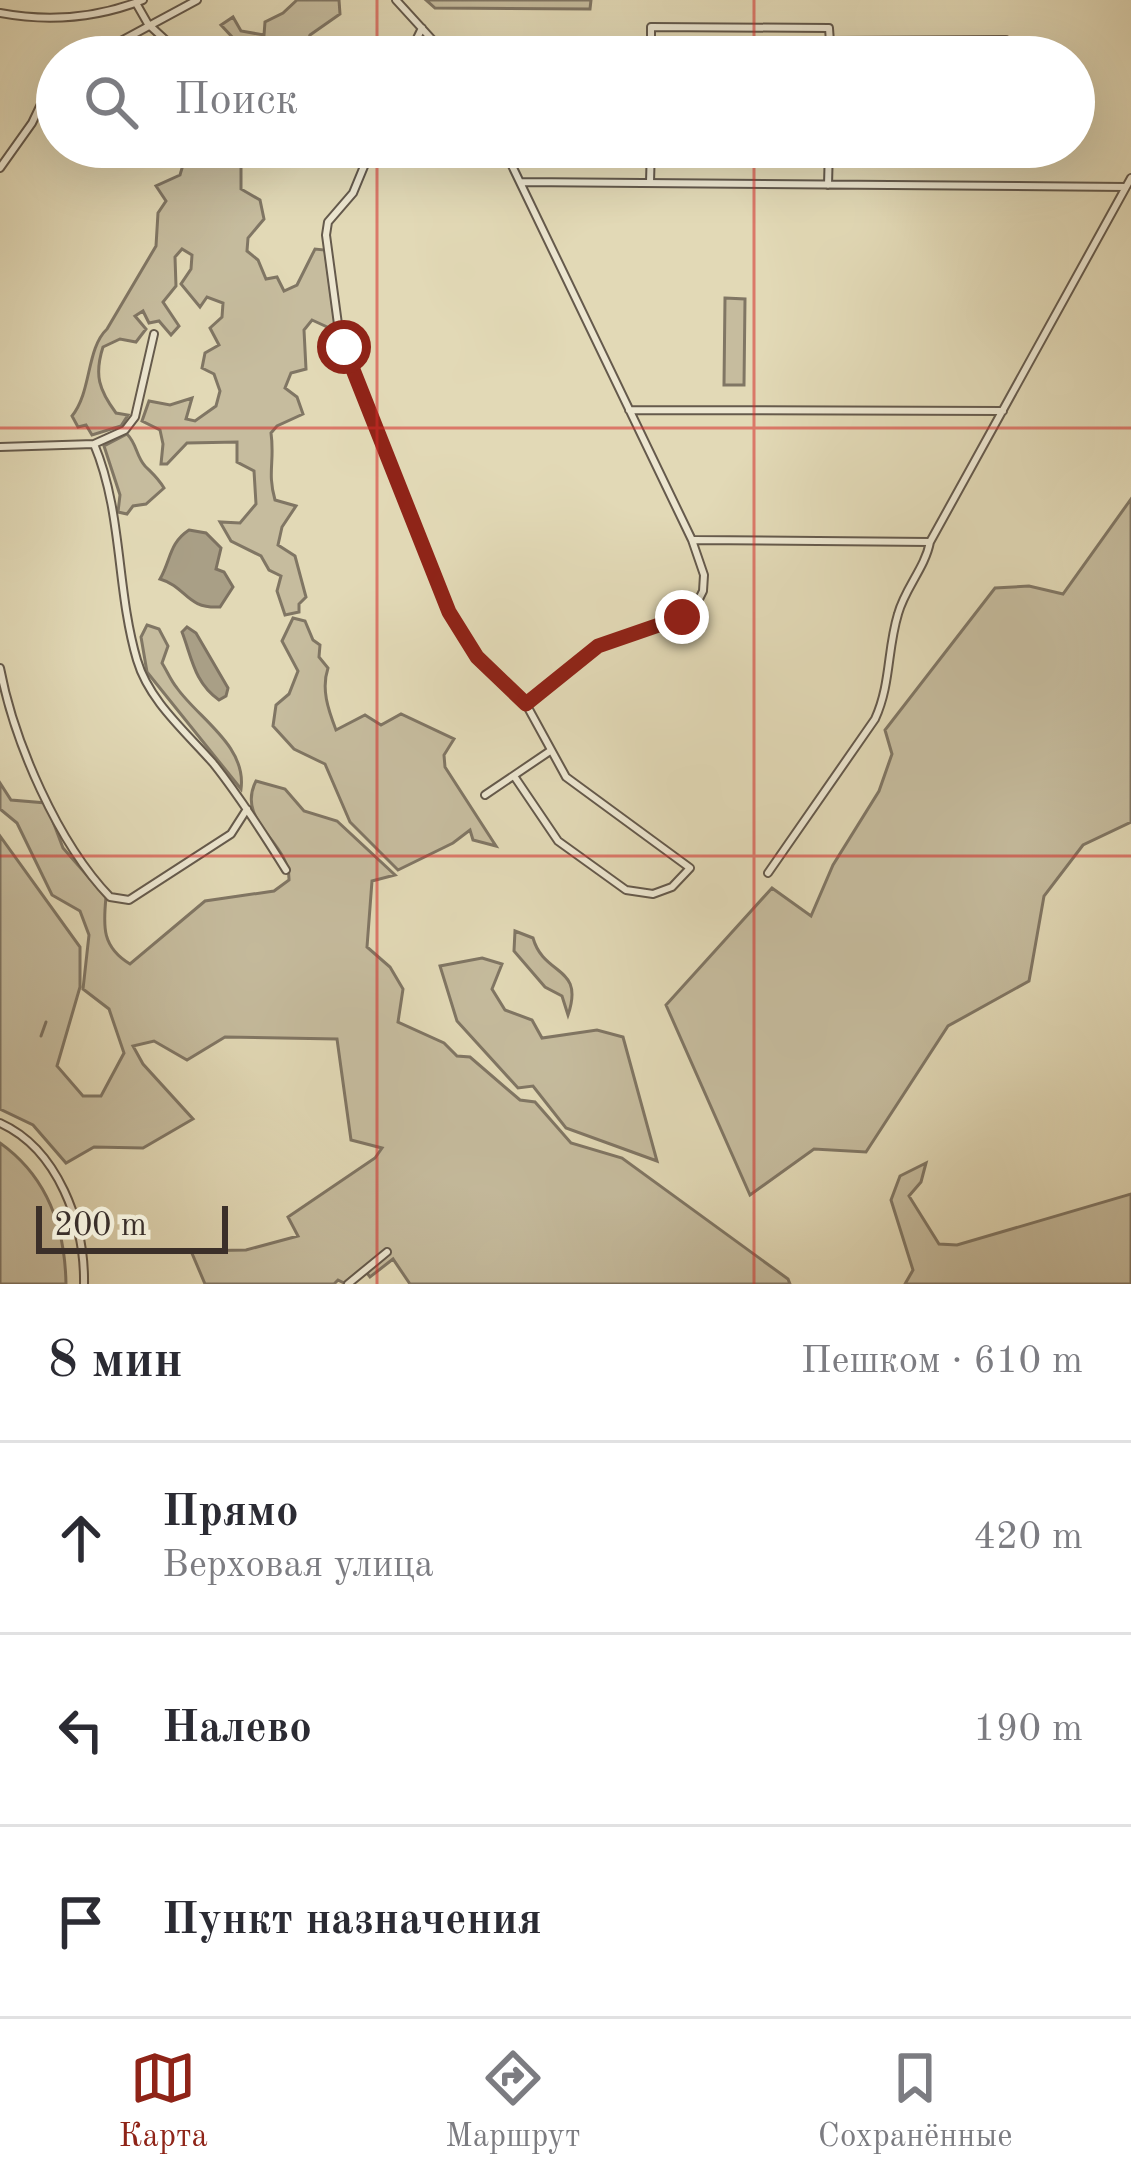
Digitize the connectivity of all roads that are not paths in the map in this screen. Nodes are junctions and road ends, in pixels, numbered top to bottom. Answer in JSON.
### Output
{"nodes":[{"id":1,"x":197,"y":0,"type":"edge"},
{"id":2,"x":396,"y":0,"type":"edge"},
{"id":3,"x":140,"y":2,"type":"edge"},
{"id":4,"x":0,"y":13,"type":"edge"},
{"id":5,"x":148,"y":24,"type":"junction"},
{"id":6,"x":422,"y":26,"type":"junction"},
{"id":7,"x":128,"y":36,"type":"edge"},
{"id":8,"x":161,"y":36,"type":"edge"},
{"id":9,"x":417,"y":36,"type":"edge"},
{"id":10,"x":430,"y":36,"type":"edge"},
{"id":11,"x":651,"y":36,"type":"edge"},
{"id":12,"x":830,"y":36,"type":"edge"},
{"id":13,"x":36,"y":115,"type":"edge"},
{"id":14,"x":0,"y":168,"type":"edge"},
{"id":15,"x":363,"y":168,"type":"edge"},
{"id":16,"x":514,"y":168,"type":"edge"},
{"id":17,"x":650,"y":168,"type":"edge"},
{"id":18,"x":828,"y":168,"type":"edge"},
{"id":19,"x":1131,"y":178,"type":"edge"},
{"id":20,"x":521,"y":182,"type":"junction"},
{"id":21,"x":650,"y":182,"type":"junction"},
{"id":22,"x":828,"y":185,"type":"junction"},
{"id":23,"x":1126,"y":187,"type":"junction"},
{"id":24,"x":154,"y":334,"type":"dead end"},
{"id":25,"x":628,"y":410,"type":"junction"},
{"id":26,"x":1004,"y":411,"type":"junction"},
{"id":27,"x":94,"y":444,"type":"junction"},
{"id":28,"x":0,"y":447,"type":"edge"},
{"id":29,"x":692,"y":540,"type":"junction"},
{"id":30,"x":930,"y":542,"type":"junction"},
{"id":31,"x":0,"y":668,"type":"edge"},
{"id":32,"x":526,"y":704,"type":"junction"},
{"id":33,"x":550,"y":751,"type":"junction"},
{"id":34,"x":514,"y":776,"type":"junction"},
{"id":35,"x":484,"y":795,"type":"dead end"},
{"id":36,"x":247,"y":809,"type":"junction"},
{"id":37,"x":286,"y":870,"type":"dead end"},
{"id":38,"x":768,"y":873,"type":"dead end"},
{"id":39,"x":0,"y":1123,"type":"edge"},
{"id":40,"x":387,"y":1252,"type":"dead end"},
{"id":41,"x":84,"y":1284,"type":"edge"},
{"id":42,"x":348,"y":1284,"type":"edge"}],
"edges":[{"from":1,"to":5,"type":"street"},
{"from":2,"to":6,"type":"street"},
{"from":3,"to":4,"type":"street"},
{"from":3,"to":5,"type":"street"},
{"from":5,"to":7,"type":"street"},
{"from":5,"to":8,"type":"street"},
{"from":6,"to":9,"type":"street"},
{"from":6,"to":10,"type":"street"},
{"from":11,"to":12,"type":"street"},
{"from":13,"to":14,"type":"street"},
{"from":15,"to":32,"type":"street"},
{"from":16,"to":20,"type":"street"},
{"from":17,"to":21,"type":"street"},
{"from":18,"to":22,"type":"street"},
{"from":19,"to":23,"type":"street"},
{"from":20,"to":21,"type":"street"},
{"from":20,"to":25,"type":"street"},
{"from":21,"to":22,"type":"street"},
{"from":22,"to":23,"type":"street"},
{"from":23,"to":26,"type":"street"},
{"from":24,"to":27,"type":"street"},
{"from":25,"to":26,"type":"street"},
{"from":25,"to":29,"type":"street"},
{"from":26,"to":30,"type":"street"},
{"from":27,"to":28,"type":"street"},
{"from":27,"to":36,"type":"street"},
{"from":29,"to":30,"type":"street"},
{"from":29,"to":32,"type":"street"},
{"from":30,"to":38,"type":"street"},
{"from":31,"to":36,"type":"street"},
{"from":32,"to":33,"type":"street"},
{"from":33,"to":34,"type":"street"},
{"from":33,"to":34,"type":"street"},
{"from":34,"to":35,"type":"street"},
{"from":36,"to":37,"type":"street"},
{"from":39,"to":41,"type":"street"},
{"from":40,"to":42,"type":"street"}]}
